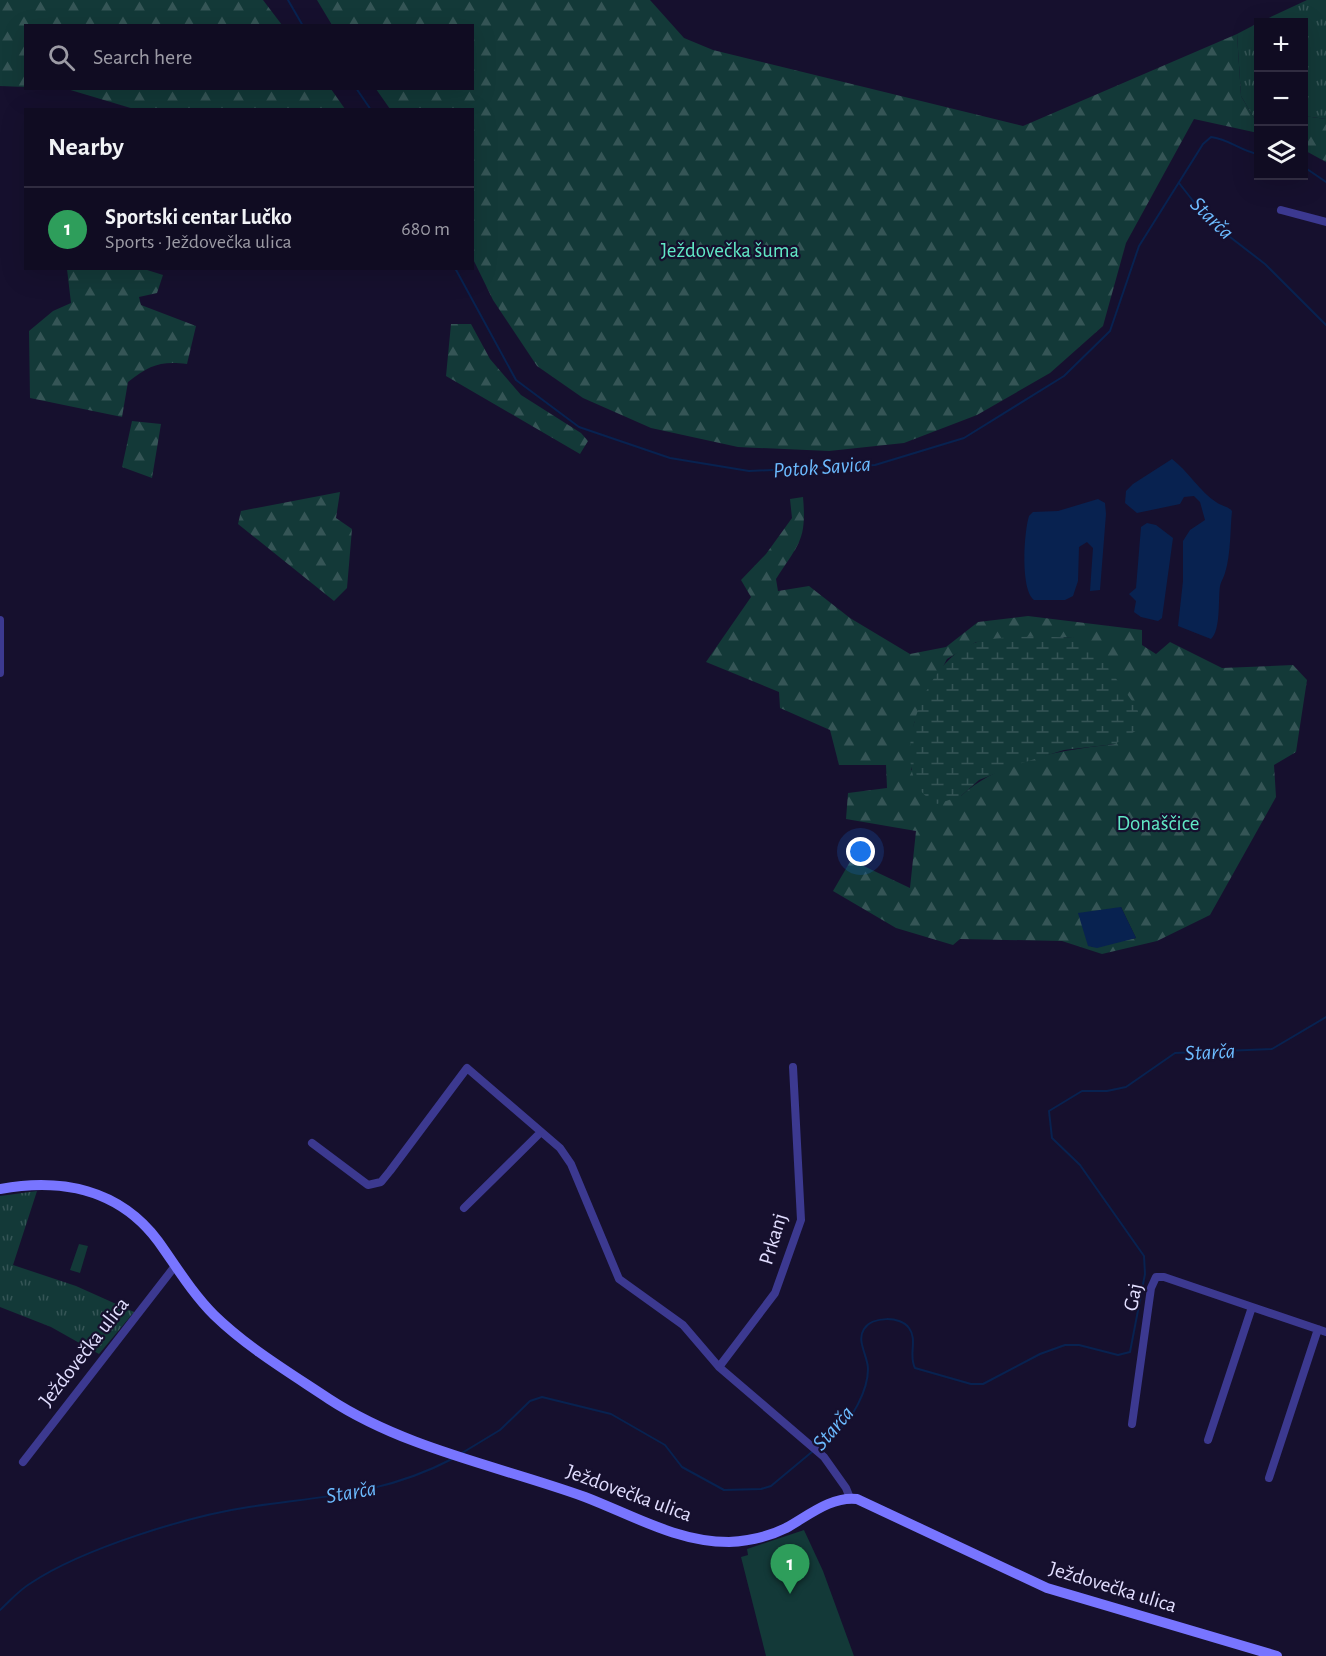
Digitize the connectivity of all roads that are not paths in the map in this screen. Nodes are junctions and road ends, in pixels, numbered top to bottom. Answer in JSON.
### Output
{"nodes":[{"id":1,"x":1281,"y":210,"type":"dead end"},
{"id":2,"x":1326,"y":222,"type":"edge"},
{"id":3,"x":0,"y":620,"type":"edge"},
{"id":4,"x":0,"y":673,"type":"edge"},
{"id":5,"x":793,"y":1066,"type":"dead end"},
{"id":6,"x":541,"y":1132,"type":"junction"},
{"id":7,"x":312,"y":1143,"type":"dead end"},
{"id":8,"x":0,"y":1189,"type":"edge"},
{"id":9,"x":465,"y":1208,"type":"dead end"},
{"id":10,"x":175,"y":1266,"type":"junction"},
{"id":11,"x":1252,"y":1307,"type":"junction"},
{"id":12,"x":1322,"y":1331,"type":"edge"},
{"id":13,"x":719,"y":1367,"type":"junction"},
{"id":14,"x":1132,"y":1424,"type":"dead end"},
{"id":15,"x":1208,"y":1440,"type":"dead end"},
{"id":16,"x":23,"y":1462,"type":"dead end"},
{"id":17,"x":1269,"y":1478,"type":"dead end"},
{"id":18,"x":850,"y":1498,"type":"junction"},
{"id":19,"x":1277,"y":1656,"type":"edge"}],
"edges":[{"from":1,"to":2,"type":"street"},
{"from":3,"to":4,"type":"street"},
{"from":5,"to":13,"type":"street","name":"Prkanj"},
{"from":6,"to":7,"type":"street"},
{"from":6,"to":9,"type":"street"},
{"from":6,"to":13,"type":"street"},
{"from":8,"to":10,"type":"main road","name":"Ježdovečka ulica"},
{"from":10,"to":16,"type":"street","name":"Ježdovečka ulica"},
{"from":10,"to":18,"type":"main road","name":"Ježdovečka ulica"},
{"from":11,"to":12,"type":"street","name":"Gaj"},
{"from":11,"to":14,"type":"street","name":"Gaj"},
{"from":11,"to":15,"type":"street"},
{"from":12,"to":17,"type":"street"},
{"from":13,"to":18,"type":"street"},
{"from":18,"to":19,"type":"main road","name":"Ježdovečka ulica"}]}
